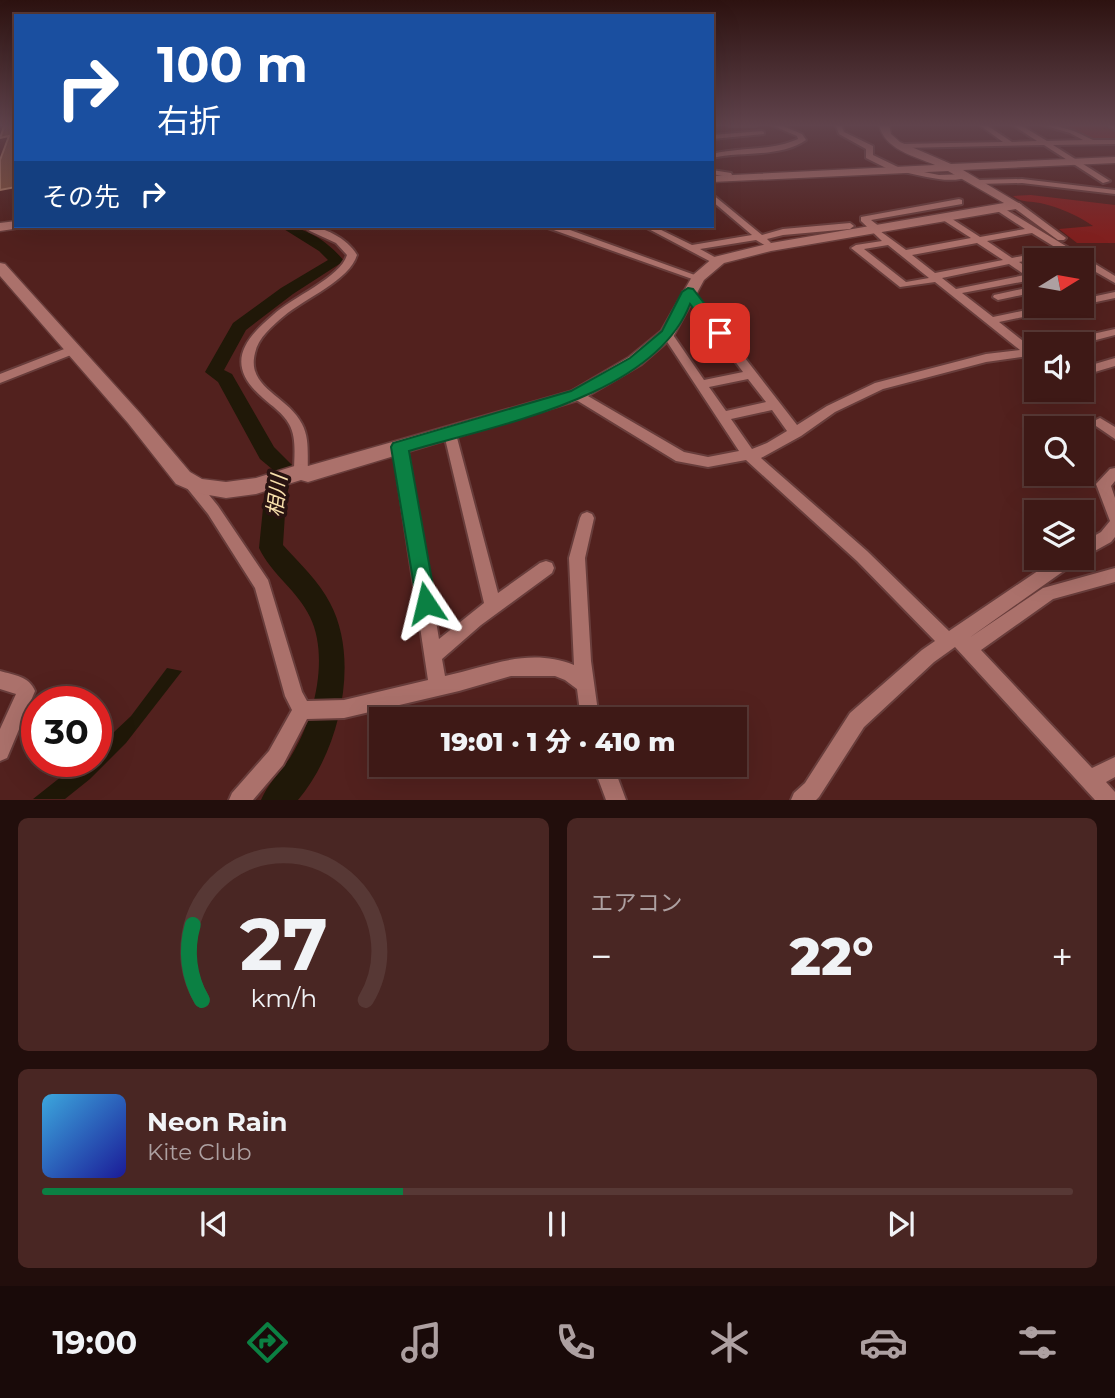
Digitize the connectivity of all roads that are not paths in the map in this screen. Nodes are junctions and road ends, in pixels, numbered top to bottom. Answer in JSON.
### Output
{"nodes":[{"id":1,"x":882,"y":161,"type":"edge"},
{"id":2,"x":937,"y":161,"type":"edge"},
{"id":3,"x":1066,"y":161,"type":"edge"},
{"id":4,"x":1073,"y":161,"type":"edge"},
{"id":5,"x":950,"y":167,"type":"junction"},
{"id":6,"x":902,"y":170,"type":"junction"},
{"id":7,"x":714,"y":172,"type":"edge"},
{"id":8,"x":728,"y":175,"type":"dead end"},
{"id":9,"x":971,"y":179,"type":"junction"},
{"id":10,"x":714,"y":180,"type":"edge"},
{"id":11,"x":1110,"y":181,"type":"edge"},
{"id":12,"x":1091,"y":191,"type":"junction"},
{"id":13,"x":1115,"y":192,"type":"edge"},
{"id":14,"x":714,"y":198,"type":"edge"},
{"id":15,"x":1016,"y":205,"type":"junction"},
{"id":16,"x":724,"y":207,"type":"junction"},
{"id":17,"x":997,"y":208,"type":"junction"},
{"id":18,"x":714,"y":209,"type":"edge"},
{"id":19,"x":949,"y":211,"type":"junction"},
{"id":20,"x":869,"y":224,"type":"junction"},
{"id":21,"x":850,"y":226,"type":"dead end"},
{"id":22,"x":312,"y":228,"type":"edge"},
{"id":23,"x":557,"y":228,"type":"edge"},
{"id":24,"x":651,"y":228,"type":"edge"},
{"id":25,"x":1033,"y":230,"type":"junction"},
{"id":26,"x":978,"y":239,"type":"junction"},
{"id":27,"x":762,"y":241,"type":"junction"},
{"id":28,"x":890,"y":242,"type":"junction"},
{"id":29,"x":691,"y":248,"type":"junction"},
{"id":30,"x":1064,"y":248,"type":"edge"},
{"id":31,"x":1068,"y":248,"type":"edge"},
{"id":32,"x":905,"y":253,"type":"junction"},
{"id":33,"x":1024,"y":259,"type":"edge"},
{"id":34,"x":717,"y":262,"type":"junction"},
{"id":35,"x":1012,"y":262,"type":"junction"},
{"id":36,"x":1094,"y":266,"type":"edge"},
{"id":37,"x":0,"y":267,"type":"edge"},
{"id":38,"x":1094,"y":268,"type":"edge"},
{"id":39,"x":1024,"y":270,"type":"edge"},
{"id":40,"x":1115,"y":270,"type":"edge"},
{"id":41,"x":936,"y":277,"type":"junction"},
{"id":42,"x":698,"y":278,"type":"junction"},
{"id":43,"x":1024,"y":279,"type":"edge"},
{"id":44,"x":1115,"y":280,"type":"edge"},
{"id":45,"x":688,"y":292,"type":"junction"},
{"id":46,"x":954,"y":292,"type":"junction"},
{"id":47,"x":1024,"y":292,"type":"edge"},
{"id":48,"x":1014,"y":293,"type":"junction"},
{"id":49,"x":1115,"y":295,"type":"edge"},
{"id":50,"x":1094,"y":299,"type":"edge"},
{"id":51,"x":1024,"y":300,"type":"edge"},
{"id":52,"x":1024,"y":314,"type":"edge"},
{"id":53,"x":1021,"y":315,"type":"junction"},
{"id":54,"x":991,"y":321,"type":"junction"},
{"id":55,"x":1110,"y":333,"type":"edge"},
{"id":56,"x":667,"y":334,"type":"junction"},
{"id":57,"x":1115,"y":342,"type":"edge"},
{"id":58,"x":1024,"y":345,"type":"edge"},
{"id":59,"x":72,"y":350,"type":"junction"},
{"id":60,"x":1024,"y":352,"type":"edge"},
{"id":61,"x":1115,"y":362,"type":"edge"},
{"id":62,"x":1094,"y":368,"type":"edge"},
{"id":63,"x":751,"y":374,"type":"junction"},
{"id":64,"x":0,"y":379,"type":"edge"},
{"id":65,"x":701,"y":385,"type":"junction"},
{"id":66,"x":577,"y":395,"type":"junction"},
{"id":67,"x":775,"y":405,"type":"junction"},
{"id":68,"x":723,"y":416,"type":"junction"},
{"id":69,"x":1100,"y":423,"type":"dead end"},
{"id":70,"x":796,"y":433,"type":"junction"},
{"id":71,"x":450,"y":434,"type":"junction"},
{"id":72,"x":1115,"y":434,"type":"edge"},
{"id":73,"x":400,"y":447,"type":"junction"},
{"id":74,"x":749,"y":455,"type":"junction"},
{"id":75,"x":298,"y":473,"type":"junction"},
{"id":76,"x":1115,"y":473,"type":"edge"},
{"id":77,"x":192,"y":484,"type":"junction"},
{"id":78,"x":1115,"y":517,"type":"edge"},
{"id":79,"x":587,"y":518,"type":"dead end"},
{"id":80,"x":1115,"y":525,"type":"edge"},
{"id":81,"x":1094,"y":544,"type":"edge"},
{"id":82,"x":546,"y":568,"type":"dead end"},
{"id":83,"x":1054,"y":570,"type":"edge"},
{"id":84,"x":1115,"y":575,"type":"edge"},
{"id":85,"x":494,"y":606,"type":"junction"},
{"id":86,"x":957,"y":643,"type":"junction"},
{"id":87,"x":434,"y":654,"type":"junction"},
{"id":88,"x":0,"y":680,"type":"edge"},
{"id":89,"x":584,"y":683,"type":"junction"},
{"id":90,"x":438,"y":687,"type":"junction"},
{"id":91,"x":588,"y":707,"type":"edge"},
{"id":92,"x":302,"y":710,"type":"junction"},
{"id":93,"x":0,"y":751,"type":"edge"},
{"id":94,"x":1115,"y":767,"type":"edge"},
{"id":95,"x":607,"y":777,"type":"edge"},
{"id":96,"x":1090,"y":779,"type":"junction"},
{"id":97,"x":239,"y":800,"type":"edge"},
{"id":98,"x":616,"y":800,"type":"edge"},
{"id":99,"x":801,"y":800,"type":"edge"},
{"id":100,"x":1110,"y":800,"type":"edge"}],
"edges":[{"from":1,"to":6,"type":"street"},
{"from":2,"to":5,"type":"street"},
{"from":3,"to":5,"type":"street"},
{"from":4,"to":11,"type":"street"},
{"from":5,"to":6,"type":"street"},
{"from":5,"to":9,"type":"street"},
{"from":6,"to":9,"type":"street"},
{"from":6,"to":10,"type":"street"},
{"from":7,"to":8,"type":"street"},
{"from":9,"to":12,"type":"street"},
{"from":9,"to":15,"type":"street"},
{"from":11,"to":12,"type":"street"},
{"from":12,"to":13,"type":"street"},
{"from":14,"to":16,"type":"street"},
{"from":15,"to":17,"type":"street"},
{"from":15,"to":31,"type":"street"},
{"from":16,"to":18,"type":"street"},
{"from":16,"to":27,"type":"street"},
{"from":17,"to":19,"type":"street"},
{"from":17,"to":25,"type":"street"},
{"from":19,"to":20,"type":"street"},
{"from":19,"to":26,"type":"street"},
{"from":20,"to":27,"type":"street"},
{"from":20,"to":28,"type":"street"},
{"from":21,"to":27,"type":"street"},
{"from":22,"to":75,"type":"street"},
{"from":23,"to":42,"type":"street"},
{"from":24,"to":29,"type":"street"},
{"from":25,"to":26,"type":"street"},
{"from":25,"to":30,"type":"street"},
{"from":26,"to":32,"type":"street"},
{"from":26,"to":35,"type":"street"},
{"from":27,"to":29,"type":"street"},
{"from":27,"to":34,"type":"street"},
{"from":28,"to":32,"type":"street"},
{"from":28,"to":41,"type":"street"},
{"from":29,"to":34,"type":"street"},
{"from":32,"to":41,"type":"street"},
{"from":33,"to":35,"type":"street"},
{"from":34,"to":42,"type":"street"},
{"from":35,"to":39,"type":"street"},
{"from":35,"to":41,"type":"street"},
{"from":36,"to":40,"type":"street"},
{"from":37,"to":59,"type":"street"},
{"from":38,"to":44,"type":"street"},
{"from":41,"to":46,"type":"street"},
{"from":42,"to":45,"type":"street"},
{"from":43,"to":46,"type":"street"},
{"from":45,"to":56,"type":"street"},
{"from":45,"to":63,"type":"street"},
{"from":46,"to":54,"type":"street"},
{"from":47,"to":48,"type":"street"},
{"from":48,"to":51,"type":"street"},
{"from":48,"to":53,"type":"street"},
{"from":49,"to":50,"type":"street"},
{"from":52,"to":53,"type":"street"},
{"from":53,"to":54,"type":"street"},
{"from":54,"to":58,"type":"street"},
{"from":55,"to":57,"type":"street"},
{"from":56,"to":65,"type":"street"},
{"from":56,"to":66,"type":"street"},
{"from":59,"to":64,"type":"street"},
{"from":59,"to":77,"type":"street"},
{"from":60,"to":70,"type":"street"},
{"from":61,"to":62,"type":"street"},
{"from":63,"to":65,"type":"street"},
{"from":63,"to":67,"type":"street"},
{"from":65,"to":68,"type":"street"},
{"from":66,"to":71,"type":"street"},
{"from":66,"to":74,"type":"street"},
{"from":67,"to":68,"type":"street"},
{"from":67,"to":70,"type":"street"},
{"from":68,"to":74,"type":"street"},
{"from":69,"to":72,"type":"street"},
{"from":70,"to":74,"type":"street"},
{"from":71,"to":73,"type":"street"},
{"from":71,"to":85,"type":"street"},
{"from":73,"to":75,"type":"street"},
{"from":73,"to":87,"type":"street"},
{"from":74,"to":86,"type":"street"},
{"from":75,"to":77,"type":"street"},
{"from":76,"to":78,"type":"street"},
{"from":77,"to":92,"type":"street"},
{"from":79,"to":89,"type":"street"},
{"from":80,"to":81,"type":"street"},
{"from":82,"to":85,"type":"street"},
{"from":83,"to":86,"type":"street"},
{"from":84,"to":86,"type":"street"},
{"from":85,"to":87,"type":"street"},
{"from":86,"to":96,"type":"street"},
{"from":86,"to":99,"type":"street"},
{"from":87,"to":90,"type":"street"},
{"from":88,"to":93,"type":"street"},
{"from":89,"to":90,"type":"street"},
{"from":89,"to":91,"type":"street"},
{"from":90,"to":92,"type":"street"},
{"from":92,"to":97,"type":"street"},
{"from":94,"to":96,"type":"street"},
{"from":95,"to":98,"type":"street"},
{"from":96,"to":100,"type":"street"}]}
